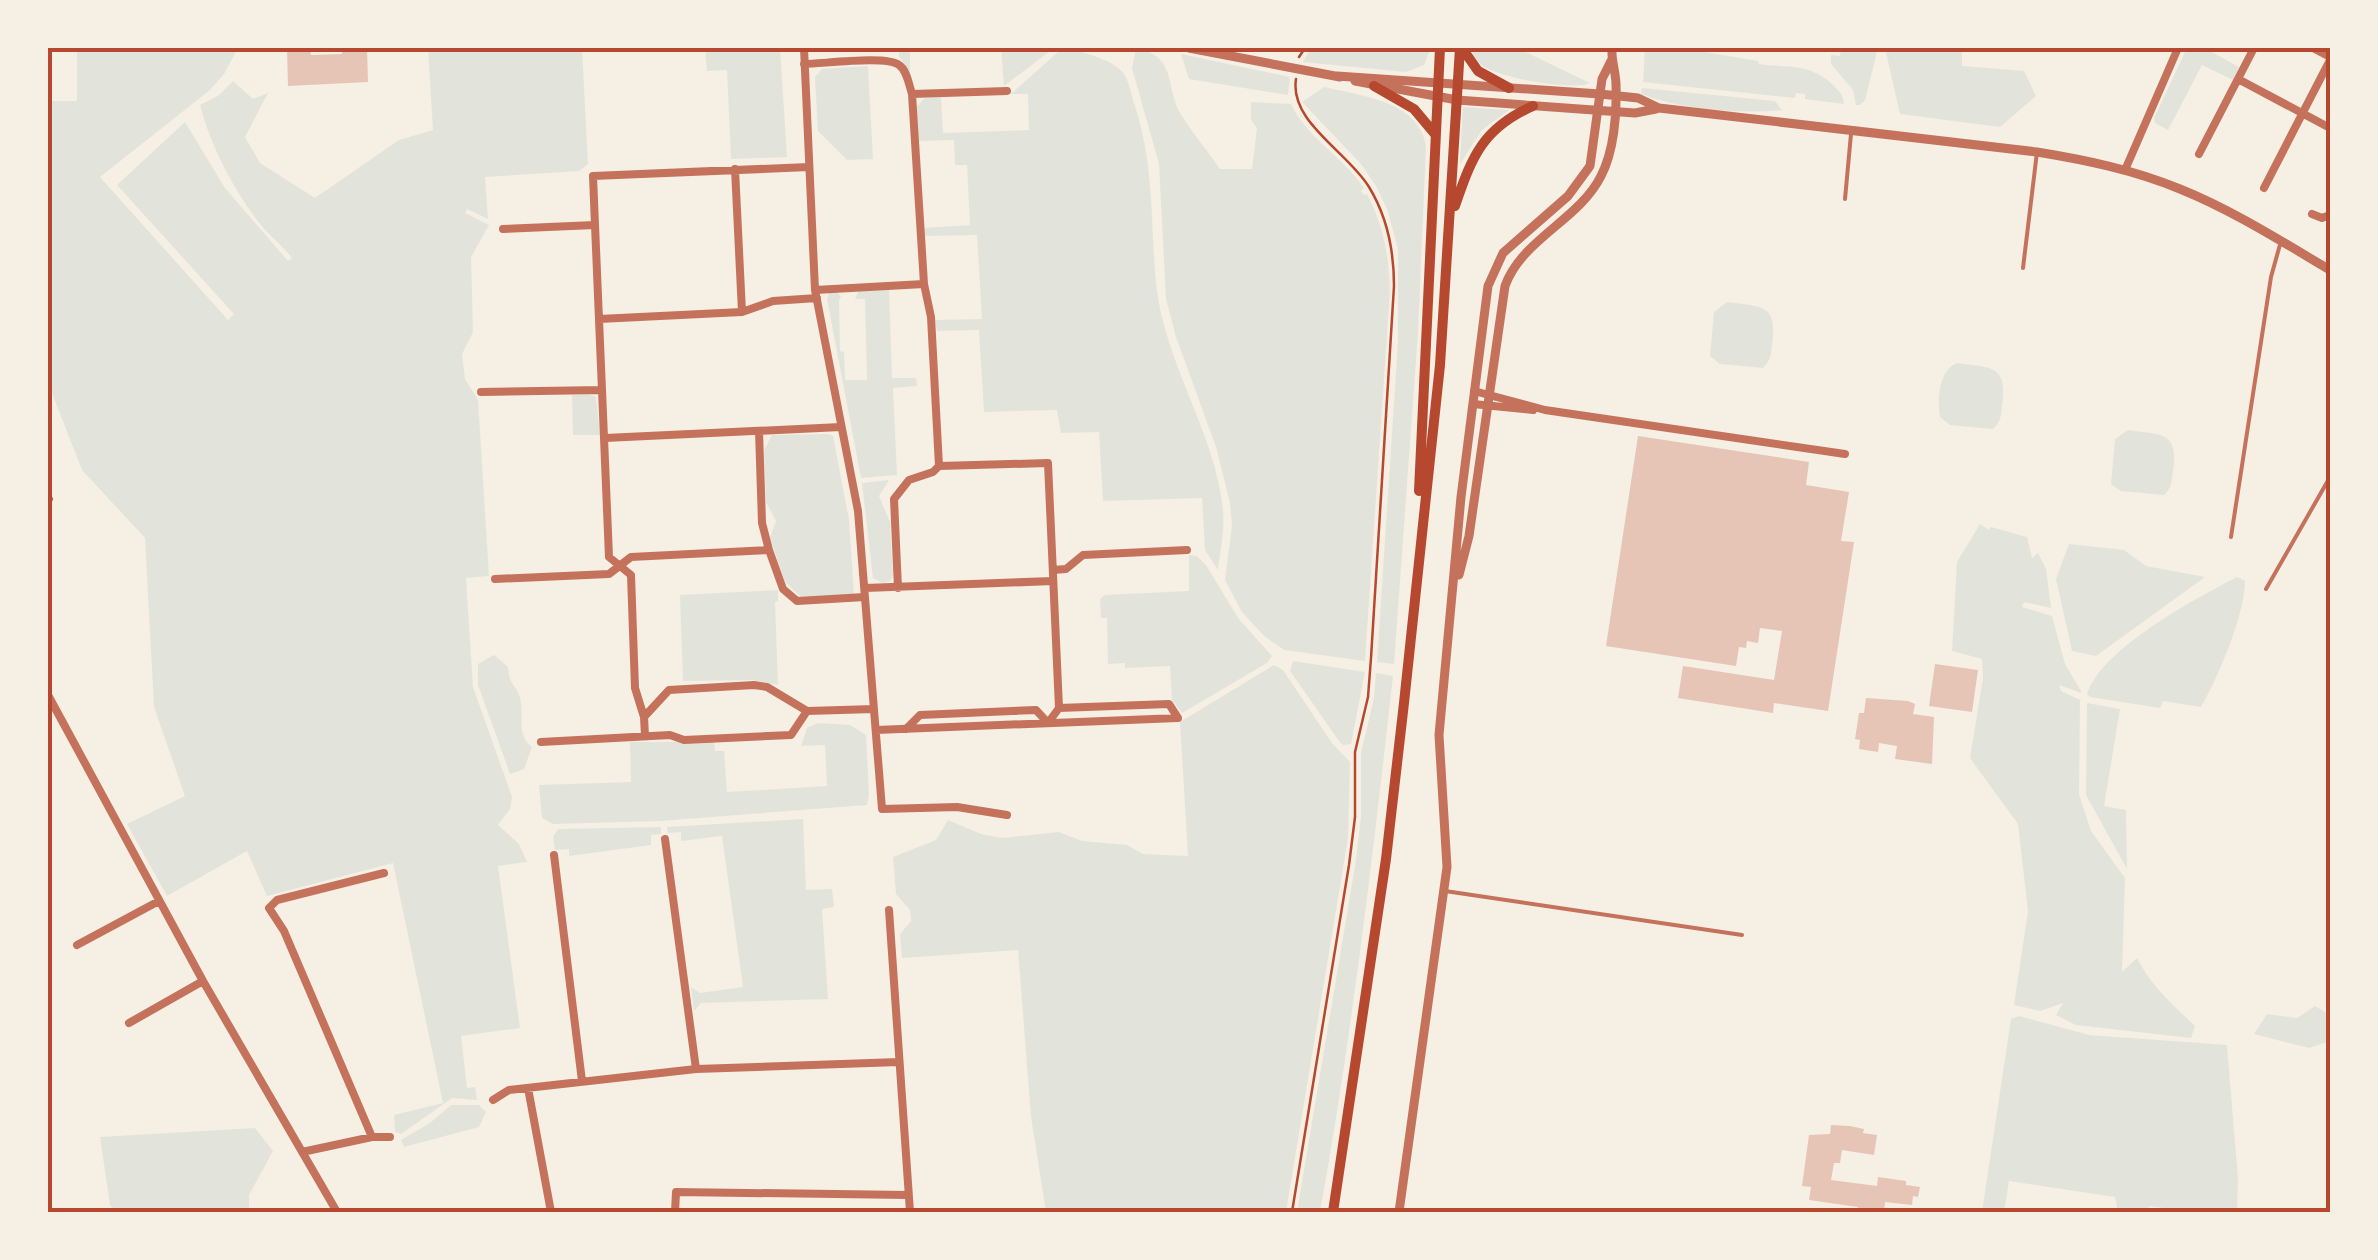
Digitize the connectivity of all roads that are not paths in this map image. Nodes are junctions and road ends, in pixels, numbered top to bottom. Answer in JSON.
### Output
{"nodes":[{"id":1,"x":804,"y":48,"type":"edge"},
{"id":2,"x":1188,"y":48,"type":"edge"},
{"id":3,"x":1440,"y":48,"type":"edge"},
{"id":4,"x":1461,"y":48,"type":"edge"},
{"id":5,"x":1612,"y":48,"type":"edge"},
{"id":6,"x":2178,"y":48,"type":"edge"},
{"id":7,"x":2254,"y":48,"type":"edge"},
{"id":8,"x":2313,"y":48,"type":"edge"},
{"id":9,"x":1232,"y":52,"type":"edge"},
{"id":10,"x":2330,"y":58,"type":"edge"},
{"id":11,"x":1611,"y":61,"type":"junction"},
{"id":12,"x":804,"y":64,"type":"junction"},
{"id":13,"x":1337,"y":76,"type":"junction"},
{"id":14,"x":2238,"y":79,"type":"junction"},
{"id":15,"x":1438,"y":83,"type":"junction"},
{"id":16,"x":1458,"y":84,"type":"junction"},
{"id":17,"x":1374,"y":86,"type":"junction"},
{"id":18,"x":1509,"y":88,"type":"junction"},
{"id":19,"x":1007,"y":91,"type":"dead end"},
{"id":20,"x":912,"y":94,"type":"junction"},
{"id":21,"x":1600,"y":94,"type":"junction"},
{"id":22,"x":1616,"y":96,"type":"junction"},
{"id":23,"x":1437,"y":97,"type":"junction"},
{"id":24,"x":1457,"y":100,"type":"junction"},
{"id":25,"x":1533,"y":106,"type":"junction"},
{"id":26,"x":1659,"y":108,"type":"junction"},
{"id":27,"x":1598,"y":110,"type":"junction"},
{"id":28,"x":1614,"y":112,"type":"junction"},
{"id":29,"x":2303,"y":114,"type":"junction"},
{"id":30,"x":2330,"y":128,"type":"edge"},
{"id":31,"x":1851,"y":130,"type":"junction"},
{"id":32,"x":1435,"y":135,"type":"junction"},
{"id":33,"x":2037,"y":152,"type":"junction"},
{"id":34,"x":2199,"y":154,"type":"dead end"},
{"id":35,"x":809,"y":167,"type":"junction"},
{"id":36,"x":735,"y":170,"type":"junction"},
{"id":37,"x":2124,"y":170,"type":"junction"},
{"id":38,"x":2264,"y":188,"type":"dead end"},
{"id":39,"x":1845,"y":199,"type":"dead end"},
{"id":40,"x":2312,"y":214,"type":"dead end"},
{"id":41,"x":2330,"y":215,"type":"edge"},
{"id":42,"x":1452,"y":216,"type":"junction"},
{"id":43,"x":594,"y":225,"type":"junction"},
{"id":44,"x":502,"y":229,"type":"dead end"},
{"id":45,"x":2281,"y":241,"type":"junction"},
{"id":46,"x":2023,"y":268,"type":"dead end"},
{"id":47,"x":2330,"y":270,"type":"edge"},
{"id":48,"x":924,"y":284,"type":"junction"},
{"id":49,"x":816,"y":294,"type":"junction"},
{"id":50,"x":742,"y":312,"type":"junction"},
{"id":51,"x":598,"y":319,"type":"junction"},
{"id":52,"x":602,"y":390,"type":"junction"},
{"id":53,"x":1474,"y":391,"type":"junction"},
{"id":54,"x":481,"y":392,"type":"dead end"},
{"id":55,"x":1490,"y":394,"type":"junction"},
{"id":56,"x":1472,"y":404,"type":"junction"},
{"id":57,"x":1488,"y":408,"type":"junction"},
{"id":58,"x":1545,"y":410,"type":"junction"},
{"id":59,"x":841,"y":427,"type":"junction"},
{"id":60,"x":759,"y":431,"type":"junction"},
{"id":61,"x":605,"y":438,"type":"junction"},
{"id":62,"x":1844,"y":454,"type":"dead end"},
{"id":63,"x":939,"y":466,"type":"junction"},
{"id":64,"x":2330,"y":477,"type":"edge"},
{"id":65,"x":2231,"y":537,"type":"dead end"},
{"id":66,"x":769,"y":550,"type":"junction"},
{"id":67,"x":1186,"y":550,"type":"dead end"},
{"id":68,"x":1416,"y":564,"type":"junction"},
{"id":69,"x":620,"y":565,"type":"junction"},
{"id":70,"x":1053,"y":570,"type":"junction"},
{"id":71,"x":494,"y":580,"type":"dead end"},
{"id":72,"x":1053,"y":581,"type":"junction"},
{"id":73,"x":898,"y":588,"type":"junction"},
{"id":74,"x":2266,"y":589,"type":"dead end"},
{"id":75,"x":865,"y":593,"type":"junction"},
{"id":76,"x":1453,"y":598,"type":"junction"},
{"id":77,"x":48,"y":695,"type":"edge"},
{"id":78,"x":1059,"y":708,"type":"junction"},
{"id":79,"x":874,"y":709,"type":"junction"},
{"id":80,"x":807,"y":711,"type":"junction"},
{"id":81,"x":644,"y":717,"type":"junction"},
{"id":82,"x":1048,"y":723,"type":"junction"},
{"id":83,"x":876,"y":730,"type":"junction"},
{"id":84,"x":644,"y":736,"type":"junction"},
{"id":85,"x":542,"y":742,"type":"dead end"},
{"id":86,"x":1006,"y":815,"type":"dead end"},
{"id":87,"x":665,"y":839,"type":"dead end"},
{"id":88,"x":554,"y":855,"type":"dead end"},
{"id":89,"x":384,"y":873,"type":"dead end"},
{"id":90,"x":1444,"y":890,"type":"junction"},
{"id":91,"x":159,"y":901,"type":"junction"},
{"id":92,"x":889,"y":910,"type":"dead end"},
{"id":93,"x":1742,"y":935,"type":"dead end"},
{"id":94,"x":77,"y":945,"type":"dead end"},
{"id":95,"x":204,"y":982,"type":"junction"},
{"id":96,"x":129,"y":1023,"type":"dead end"},
{"id":97,"x":899,"y":1062,"type":"junction"},
{"id":98,"x":696,"y":1068,"type":"junction"},
{"id":99,"x":582,"y":1081,"type":"junction"},
{"id":100,"x":528,"y":1088,"type":"junction"},
{"id":101,"x":493,"y":1100,"type":"dead end"},
{"id":102,"x":372,"y":1137,"type":"junction"},
{"id":103,"x":390,"y":1137,"type":"dead end"},
{"id":104,"x":302,"y":1152,"type":"junction"},
{"id":105,"x":908,"y":1195,"type":"junction"},
{"id":106,"x":337,"y":1212,"type":"edge"},
{"id":107,"x":552,"y":1212,"type":"edge"},
{"id":108,"x":676,"y":1212,"type":"edge"},
{"id":109,"x":910,"y":1212,"type":"edge"},
{"id":110,"x":1333,"y":1212,"type":"edge"},
{"id":111,"x":1399,"y":1212,"type":"edge"}],
"edges":[{"from":1,"to":12,"type":"street"},
{"from":2,"to":9,"type":"street"},
{"from":3,"to":15,"type":"main road"},
{"from":4,"to":16,"type":"main road"},
{"from":4,"to":18,"type":"main road"},
{"from":5,"to":11,"type":"street"},
{"from":6,"to":37,"type":"street"},
{"from":7,"to":14,"type":"street"},
{"from":8,"to":10,"type":"street"},
{"from":9,"to":13,"type":"street"},
{"from":10,"to":29,"type":"street"},
{"from":11,"to":21,"type":"street"},
{"from":11,"to":22,"type":"street"},
{"from":12,"to":20,"type":"street"},
{"from":12,"to":35,"type":"street"},
{"from":13,"to":15,"type":"street"},
{"from":13,"to":17,"type":"street"},
{"from":14,"to":29,"type":"street"},
{"from":14,"to":34,"type":"street"},
{"from":15,"to":16,"type":"street"},
{"from":15,"to":23,"type":"main road"},
{"from":16,"to":18,"type":"street"},
{"from":16,"to":24,"type":"main road"},
{"from":17,"to":23,"type":"street"},
{"from":17,"to":32,"type":"main road"},
{"from":18,"to":21,"type":"street"},
{"from":19,"to":20,"type":"street"},
{"from":20,"to":48,"type":"street"},
{"from":21,"to":22,"type":"street"},
{"from":21,"to":27,"type":"street"},
{"from":22,"to":26,"type":"street"},
{"from":22,"to":28,"type":"street"},
{"from":23,"to":24,"type":"street"},
{"from":23,"to":32,"type":"main road"},
{"from":24,"to":25,"type":"street"},
{"from":24,"to":42,"type":"main road"},
{"from":25,"to":27,"type":"street"},
{"from":25,"to":42,"type":"main road"},
{"from":26,"to":28,"type":"street"},
{"from":26,"to":31,"type":"street"},
{"from":27,"to":28,"type":"street"},
{"from":27,"to":53,"type":"street"},
{"from":28,"to":55,"type":"street"},
{"from":29,"to":30,"type":"street"},
{"from":29,"to":38,"type":"street"},
{"from":31,"to":33,"type":"street"},
{"from":31,"to":39,"type":"lane"},
{"from":32,"to":68,"type":"main road"},
{"from":33,"to":37,"type":"street"},
{"from":33,"to":46,"type":"lane"},
{"from":35,"to":36,"type":"street"},
{"from":35,"to":49,"type":"street"},
{"from":36,"to":43,"type":"street"},
{"from":36,"to":50,"type":"street"},
{"from":37,"to":45,"type":"street"},
{"from":40,"to":41,"type":"street"},
{"from":42,"to":68,"type":"main road"},
{"from":43,"to":44,"type":"street"},
{"from":43,"to":51,"type":"street"},
{"from":45,"to":47,"type":"street"},
{"from":45,"to":65,"type":"lane"},
{"from":48,"to":49,"type":"street"},
{"from":48,"to":63,"type":"street"},
{"from":49,"to":50,"type":"street"},
{"from":49,"to":59,"type":"street"},
{"from":50,"to":51,"type":"street"},
{"from":51,"to":52,"type":"street"},
{"from":52,"to":54,"type":"street"},
{"from":52,"to":61,"type":"street"},
{"from":53,"to":55,"type":"street"},
{"from":53,"to":56,"type":"street"},
{"from":55,"to":57,"type":"street"},
{"from":55,"to":58,"type":"street"},
{"from":56,"to":57,"type":"street"},
{"from":56,"to":76,"type":"street"},
{"from":57,"to":58,"type":"street"},
{"from":57,"to":76,"type":"street"},
{"from":58,"to":62,"type":"street"},
{"from":59,"to":60,"type":"street"},
{"from":59,"to":75,"type":"street"},
{"from":60,"to":61,"type":"street"},
{"from":60,"to":66,"type":"street"},
{"from":61,"to":69,"type":"street"},
{"from":63,"to":70,"type":"street"},
{"from":63,"to":73,"type":"street"},
{"from":64,"to":74,"type":"lane"},
{"from":66,"to":69,"type":"street"},
{"from":66,"to":75,"type":"street"},
{"from":67,"to":70,"type":"street"},
{"from":68,"to":110,"type":"main road"},
{"from":69,"to":71,"type":"street"},
{"from":69,"to":81,"type":"street"},
{"from":70,"to":72,"type":"street"},
{"from":72,"to":73,"type":"street"},
{"from":72,"to":78,"type":"street"},
{"from":73,"to":75,"type":"street"},
{"from":75,"to":79,"type":"street"},
{"from":76,"to":90,"type":"street"},
{"from":77,"to":91,"type":"street"},
{"from":78,"to":82,"type":"street"},
{"from":78,"to":82,"type":"street"},
{"from":79,"to":80,"type":"street"},
{"from":79,"to":83,"type":"street"},
{"from":80,"to":81,"type":"street"},
{"from":80,"to":84,"type":"street"},
{"from":81,"to":84,"type":"street"},
{"from":82,"to":83,"type":"street"},
{"from":83,"to":86,"type":"street"},
{"from":84,"to":85,"type":"street"},
{"from":87,"to":98,"type":"street"},
{"from":88,"to":99,"type":"street"},
{"from":89,"to":102,"type":"street"},
{"from":90,"to":93,"type":"lane"},
{"from":90,"to":111,"type":"street"},
{"from":91,"to":94,"type":"street"},
{"from":91,"to":95,"type":"street"},
{"from":92,"to":97,"type":"street"},
{"from":95,"to":96,"type":"street"},
{"from":95,"to":104,"type":"street"},
{"from":97,"to":98,"type":"street"},
{"from":97,"to":105,"type":"street"},
{"from":98,"to":99,"type":"street"},
{"from":99,"to":100,"type":"street"},
{"from":100,"to":101,"type":"street"},
{"from":100,"to":107,"type":"street"},
{"from":102,"to":103,"type":"street"},
{"from":102,"to":104,"type":"street"},
{"from":104,"to":106,"type":"street"},
{"from":105,"to":108,"type":"street"},
{"from":105,"to":109,"type":"street"}]}
